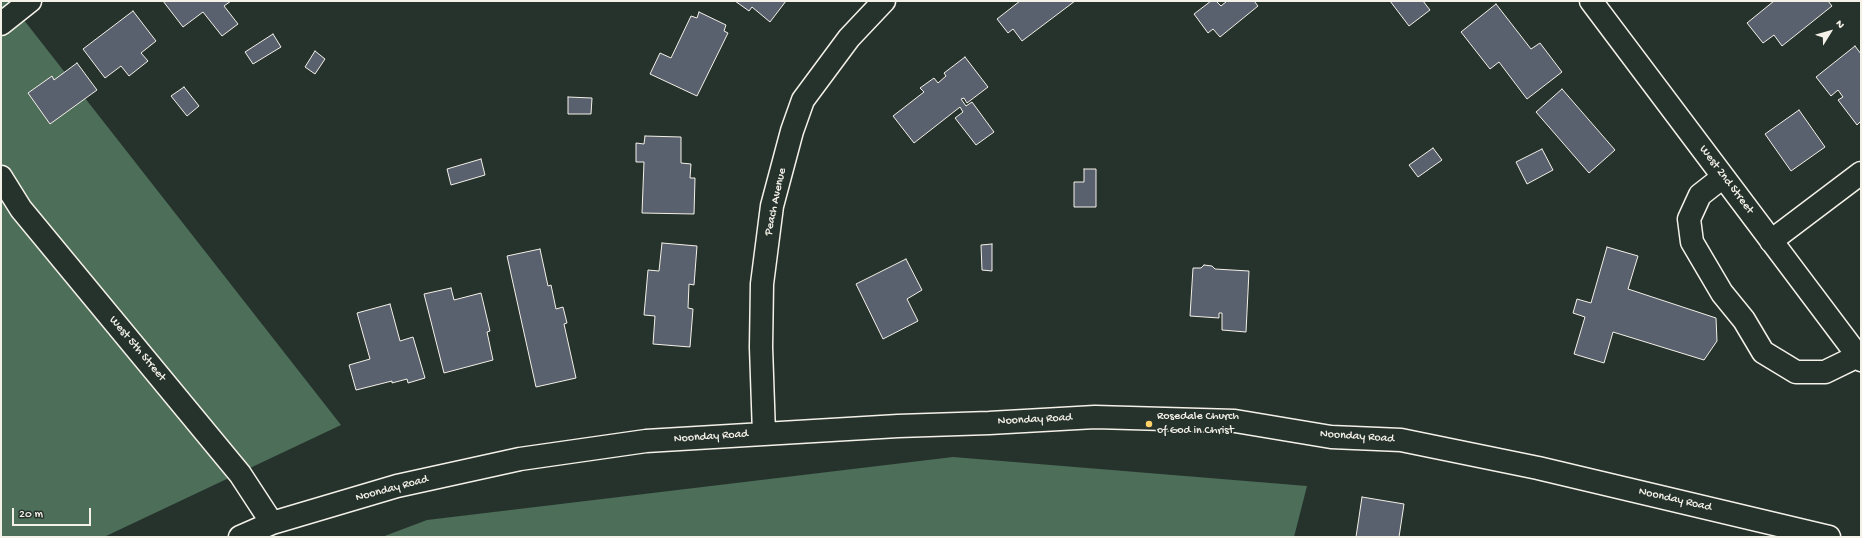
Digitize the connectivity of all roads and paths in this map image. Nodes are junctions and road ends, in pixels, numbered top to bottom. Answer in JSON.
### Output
{"nodes":[{"id":1,"x":30,"y":1,"type":"edge"},
{"id":2,"x":884,"y":1,"type":"edge"},
{"id":3,"x":1591,"y":1,"type":"edge"},
{"id":4,"x":1,"y":24,"type":"edge"},
{"id":5,"x":1861,"y":173,"type":"edge"},
{"id":6,"x":1,"y":177,"type":"edge"},
{"id":7,"x":1723,"y":177,"type":"junction"},
{"id":8,"x":1771,"y":241,"type":"junction"},
{"id":9,"x":1860,"y":358,"type":"edge"},
{"id":10,"x":764,"y":434,"type":"junction"},
{"id":11,"x":272,"y":523,"type":"junction"},
{"id":12,"x":240,"y":537,"type":"edge"},
{"id":13,"x":1830,"y":537,"type":"edge"}],
"edges":[{"from":1,"to":4,"type":"street"},
{"from":2,"to":10,"type":"street","name":"Peach Avenue"},
{"from":3,"to":7,"type":"street","name":"West 2nd Street"},
{"from":5,"to":8,"type":"street"},
{"from":6,"to":11,"type":"street","name":"West 5th Street"},
{"from":7,"to":8,"type":"street","name":"West 2nd Street"},
{"from":7,"to":9,"type":"street"},
{"from":8,"to":9,"type":"street","name":"West 2nd Street"},
{"from":10,"to":11,"type":"street","name":"Noonday Road"},
{"from":10,"to":13,"type":"street","name":"Noonday Road"},
{"from":11,"to":12,"type":"street","name":"Noonday Road"}]}
